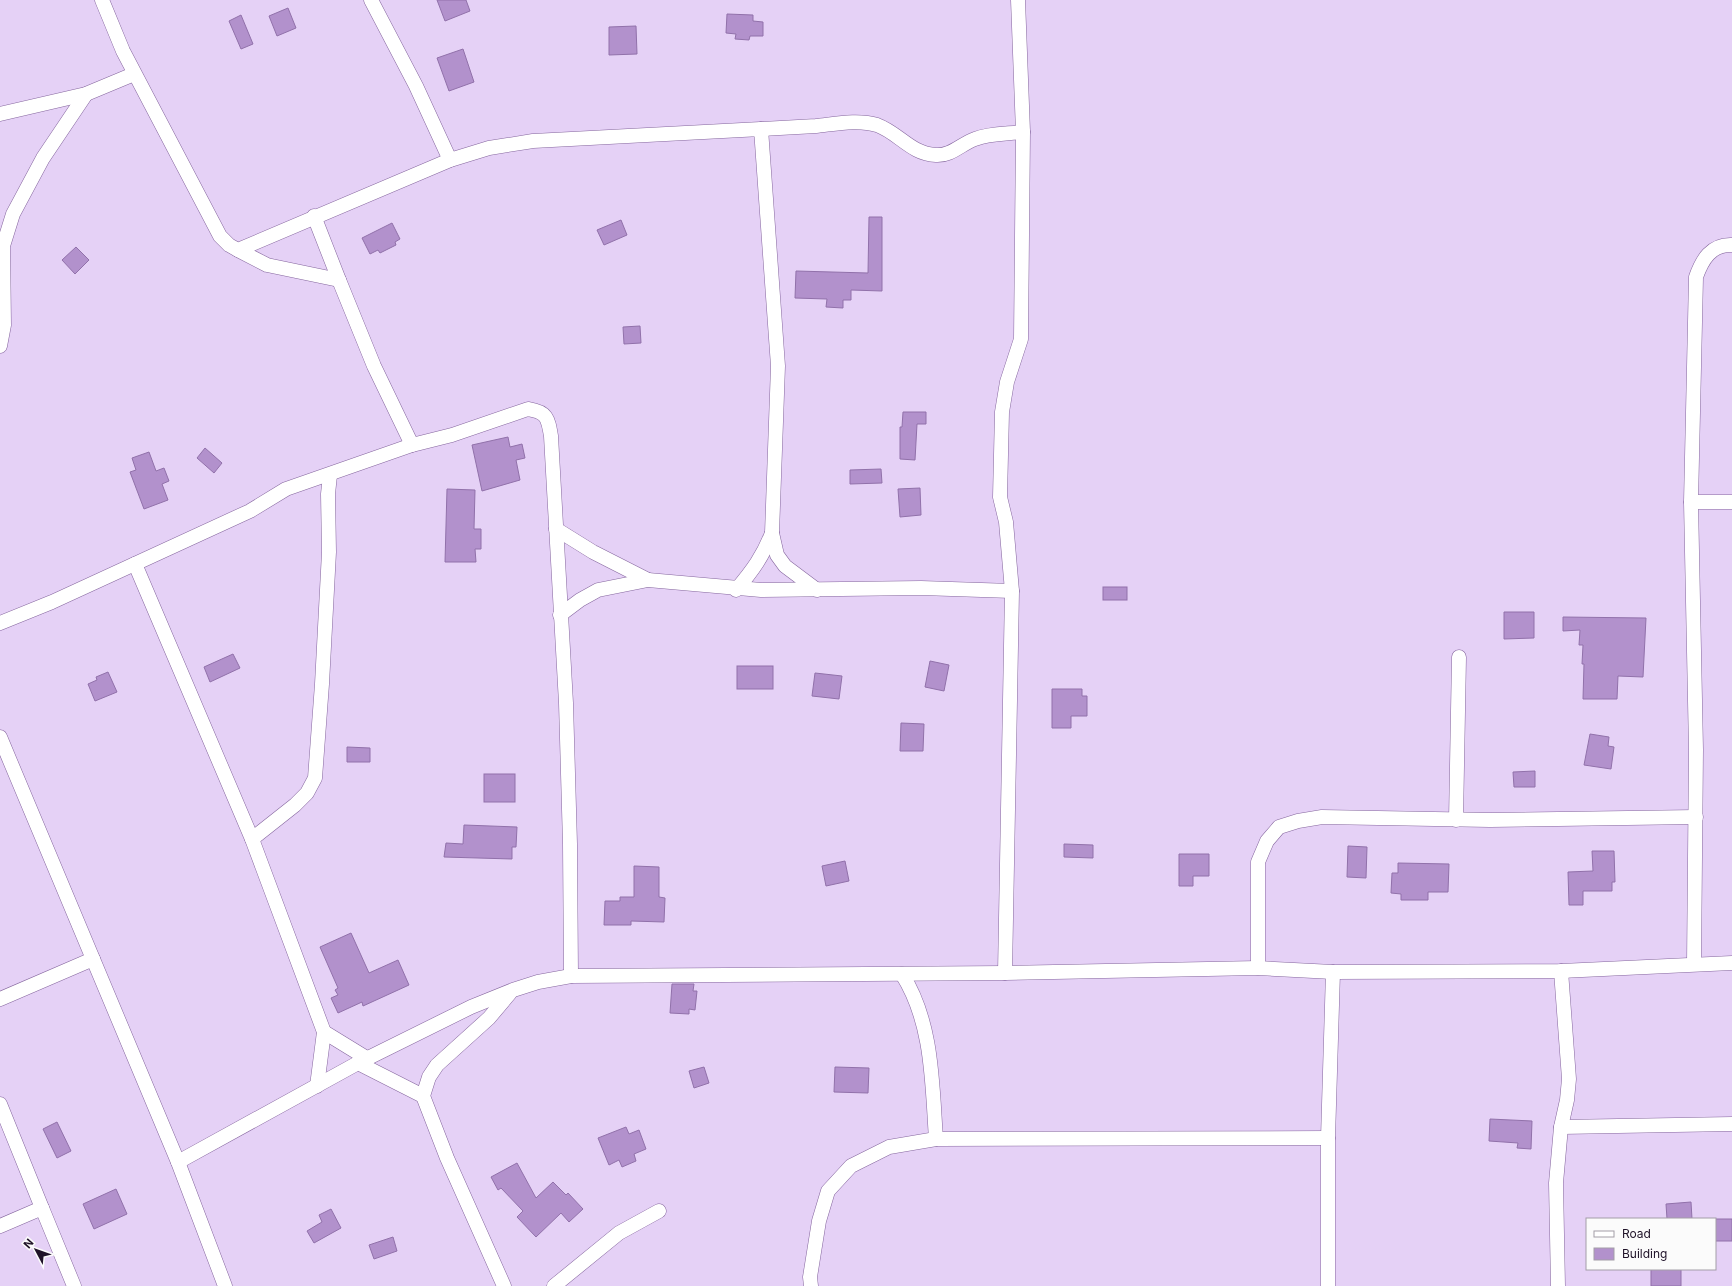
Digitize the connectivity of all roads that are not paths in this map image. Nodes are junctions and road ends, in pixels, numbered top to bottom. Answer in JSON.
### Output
{"nodes":[{"id":1,"x":102,"y":0,"type":"edge"},
{"id":2,"x":371,"y":0,"type":"edge"},
{"id":3,"x":1018,"y":0,"type":"edge"},
{"id":4,"x":134,"y":74,"type":"junction"},
{"id":5,"x":86,"y":94,"type":"junction"},
{"id":6,"x":0,"y":114,"type":"edge"},
{"id":7,"x":761,"y":129,"type":"junction"},
{"id":8,"x":1023,"y":132,"type":"junction"},
{"id":9,"x":450,"y":160,"type":"junction"},
{"id":10,"x":314,"y":216,"type":"junction"},
{"id":11,"x":1732,"y":245,"type":"edge"},
{"id":12,"x":238,"y":250,"type":"junction"},
{"id":13,"x":339,"y":280,"type":"junction"},
{"id":14,"x":0,"y":346,"type":"edge"},
{"id":15,"x":412,"y":445,"type":"junction"},
{"id":16,"x":330,"y":475,"type":"junction"},
{"id":17,"x":1691,"y":502,"type":"junction"},
{"id":18,"x":1732,"y":502,"type":"edge"},
{"id":19,"x":556,"y":529,"type":"junction"},
{"id":20,"x":772,"y":533,"type":"junction"},
{"id":21,"x":135,"y":564,"type":"junction"},
{"id":22,"x":648,"y":580,"type":"junction"},
{"id":23,"x":736,"y":590,"type":"junction"},
{"id":24,"x":817,"y":590,"type":"junction"},
{"id":25,"x":1012,"y":591,"type":"junction"},
{"id":26,"x":560,"y":615,"type":"junction"},
{"id":27,"x":0,"y":623,"type":"edge"},
{"id":28,"x":1459,"y":657,"type":"dead end"},
{"id":29,"x":0,"y":737,"type":"edge"},
{"id":30,"x":1696,"y":817,"type":"junction"},
{"id":31,"x":1456,"y":820,"type":"junction"},
{"id":32,"x":252,"y":839,"type":"junction"},
{"id":33,"x":93,"y":959,"type":"junction"},
{"id":34,"x":1732,"y":963,"type":"edge"},
{"id":35,"x":1694,"y":964,"type":"junction"},
{"id":36,"x":1258,"y":968,"type":"junction"},
{"id":37,"x":1561,"y":971,"type":"junction"},
{"id":38,"x":1333,"y":972,"type":"junction"},
{"id":39,"x":1005,"y":973,"type":"junction"},
{"id":40,"x":902,"y":974,"type":"junction"},
{"id":41,"x":571,"y":976,"type":"junction"},
{"id":42,"x":513,"y":990,"type":"junction"},
{"id":43,"x":0,"y":999,"type":"edge"},
{"id":44,"x":324,"y":1032,"type":"junction"},
{"id":45,"x":363,"y":1061,"type":"junction"},
{"id":46,"x":317,"y":1086,"type":"junction"},
{"id":47,"x":423,"y":1096,"type":"junction"},
{"id":48,"x":0,"y":1104,"type":"edge"},
{"id":49,"x":1732,"y":1124,"type":"edge"},
{"id":50,"x":1560,"y":1127,"type":"junction"},
{"id":51,"x":1328,"y":1138,"type":"junction"},
{"id":52,"x":936,"y":1139,"type":"junction"},
{"id":53,"x":178,"y":1162,"type":"junction"},
{"id":54,"x":42,"y":1208,"type":"junction"},
{"id":55,"x":659,"y":1211,"type":"dead end"},
{"id":56,"x":0,"y":1226,"type":"edge"},
{"id":57,"x":74,"y":1286,"type":"edge"},
{"id":58,"x":225,"y":1286,"type":"edge"},
{"id":59,"x":504,"y":1286,"type":"edge"},
{"id":60,"x":554,"y":1286,"type":"edge"},
{"id":61,"x":810,"y":1286,"type":"edge"},
{"id":62,"x":1328,"y":1286,"type":"edge"},
{"id":63,"x":1558,"y":1286,"type":"edge"}],
"edges":[{"from":1,"to":4,"type":"street"},
{"from":2,"to":9,"type":"street"},
{"from":3,"to":8,"type":"street"},
{"from":4,"to":5,"type":"street"},
{"from":4,"to":12,"type":"street"},
{"from":5,"to":6,"type":"street"},
{"from":5,"to":14,"type":"street"},
{"from":7,"to":8,"type":"street"},
{"from":7,"to":9,"type":"street"},
{"from":7,"to":20,"type":"street"},
{"from":8,"to":25,"type":"street"},
{"from":9,"to":10,"type":"street"},
{"from":10,"to":12,"type":"street"},
{"from":10,"to":13,"type":"street"},
{"from":11,"to":17,"type":"street"},
{"from":12,"to":13,"type":"street"},
{"from":13,"to":15,"type":"street"},
{"from":15,"to":16,"type":"street"},
{"from":15,"to":19,"type":"street"},
{"from":16,"to":21,"type":"street"},
{"from":16,"to":32,"type":"street"},
{"from":17,"to":18,"type":"street"},
{"from":17,"to":30,"type":"street"},
{"from":19,"to":22,"type":"street"},
{"from":19,"to":26,"type":"street"},
{"from":20,"to":23,"type":"street"},
{"from":20,"to":24,"type":"street"},
{"from":21,"to":27,"type":"street"},
{"from":21,"to":32,"type":"street"},
{"from":22,"to":23,"type":"street"},
{"from":22,"to":26,"type":"street"},
{"from":23,"to":24,"type":"street"},
{"from":24,"to":25,"type":"street"},
{"from":25,"to":39,"type":"street"},
{"from":26,"to":41,"type":"street"},
{"from":28,"to":31,"type":"street"},
{"from":29,"to":33,"type":"street"},
{"from":30,"to":31,"type":"street"},
{"from":30,"to":35,"type":"street"},
{"from":31,"to":36,"type":"street"},
{"from":32,"to":44,"type":"street"},
{"from":33,"to":43,"type":"street"},
{"from":33,"to":53,"type":"street"},
{"from":34,"to":35,"type":"street"},
{"from":35,"to":37,"type":"street"},
{"from":36,"to":38,"type":"street"},
{"from":36,"to":39,"type":"street"},
{"from":37,"to":38,"type":"street"},
{"from":37,"to":50,"type":"street"},
{"from":38,"to":51,"type":"street"},
{"from":39,"to":40,"type":"street"},
{"from":40,"to":41,"type":"street"},
{"from":40,"to":52,"type":"street"},
{"from":41,"to":42,"type":"street"},
{"from":42,"to":45,"type":"street"},
{"from":42,"to":47,"type":"street"},
{"from":44,"to":45,"type":"street"},
{"from":44,"to":46,"type":"street"},
{"from":45,"to":46,"type":"street"},
{"from":45,"to":47,"type":"street"},
{"from":46,"to":53,"type":"street"},
{"from":47,"to":59,"type":"street"},
{"from":48,"to":54,"type":"street"},
{"from":49,"to":50,"type":"street"},
{"from":50,"to":63,"type":"street"},
{"from":51,"to":52,"type":"street"},
{"from":51,"to":62,"type":"street"},
{"from":52,"to":61,"type":"street"},
{"from":53,"to":58,"type":"street"},
{"from":54,"to":56,"type":"street"},
{"from":54,"to":57,"type":"street"},
{"from":55,"to":60,"type":"street"}]}
